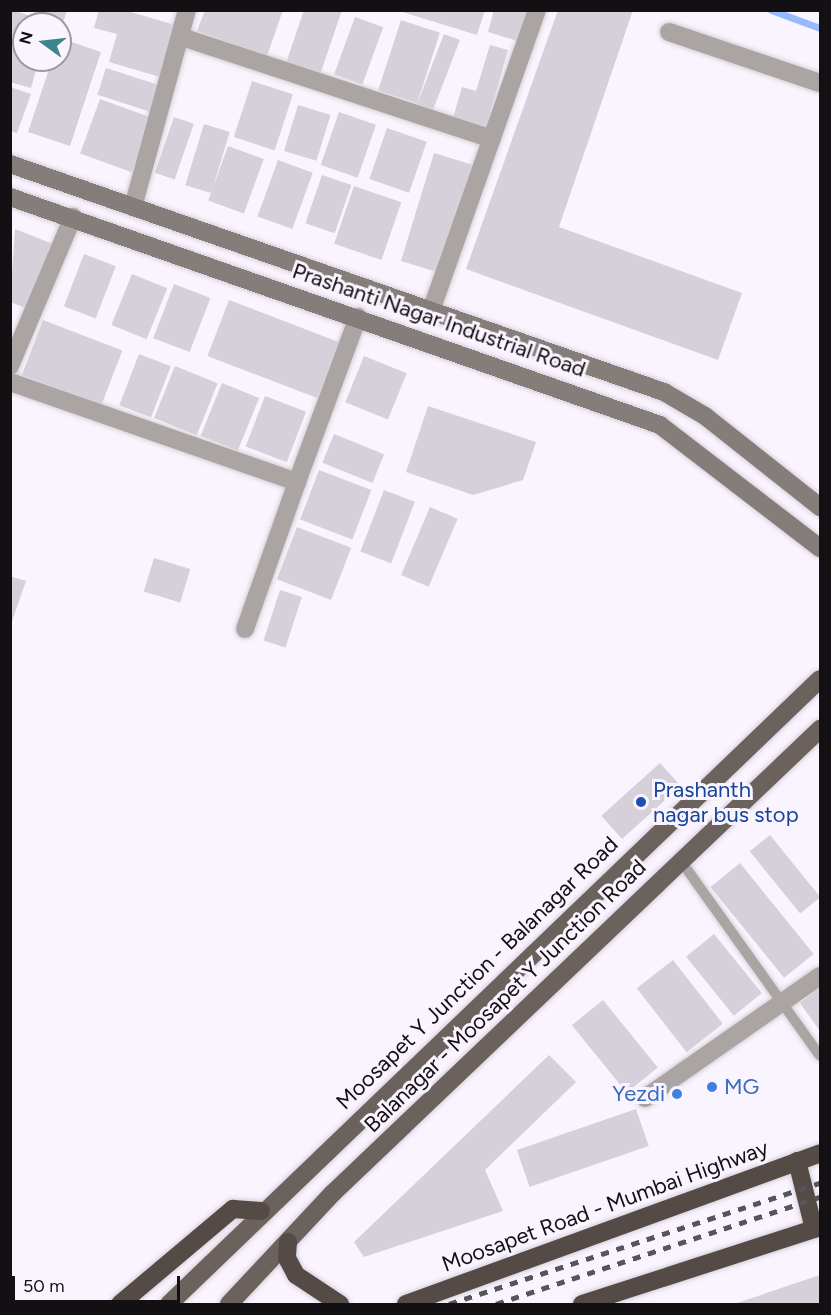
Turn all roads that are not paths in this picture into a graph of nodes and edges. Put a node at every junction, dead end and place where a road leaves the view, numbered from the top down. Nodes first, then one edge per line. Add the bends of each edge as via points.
1 (187, 10) edge
2 (537, 10) edge
3 (669, 32) dead end
4 (182, 37) junction
5 (820, 83) edge
6 (492, 139) junction
7 (10, 164) edge
8 (10, 197) edge
9 (133, 207) junction
10 (73, 217) junction
11 (432, 308) junction
12 (358, 317) junction
13 (10, 366) edge
14 (10, 382) edge
15 (297, 482) junction
16 (820, 507) edge
17 (820, 548) edge
18 (245, 629) dead end
19 (820, 679) edge
20 (820, 729) edge
21 (681, 861) junction
22 (820, 976) edge
23 (781, 1004) junction
24 (820, 1056) edge
25 (645, 1098) dead end
26 (820, 1153) edge
27 (797, 1161) junction
28 (261, 1210) junction
29 (817, 1228) edge
30 (288, 1242) junction
31 (120, 1305) edge
32 (169, 1305) edge
33 (229, 1305) edge
34 (340, 1305) edge
35 (406, 1305) edge
36 (582, 1305) edge

1 - 4 street
2 - 6 street
3 - 5 street
4 - 6 street
4 - 9 street
6 - 11 street
7 - 9 street, Prashanti Nagar Industrial Road
8 - 10 street, Prashanti Nagar Industrial Road
9 - 11 street, Prashanti Nagar Industrial Road
10 - 12 street, Prashanti Nagar Industrial Road
10 - 13 street
11 - 16 street, Prashanti Nagar Industrial Road via 664,392 705,416
12 - 15 street
12 - 17 street, Prashanti Nagar Industrial Road via 660,425
14 - 15 street
15 - 18 street
19 - 28 main road, Moosapet Y Junction - Balanagar Road
20 - 21 main road, Balanagar - Moosapet Y Junction Road
21 - 23 lane
21 - 30 main road, Balanagar - Moosapet Y Junction Road
22 - 23 street
23 - 24 lane
23 - 25 street
26 - 27 highway, Moosapet Road - Mumbai Highway
27 - 29 highway
27 - 35 highway, Moosapet Road - Mumbai Highway
28 - 31 highway via 233,1209
28 - 32 main road, Moosapet Y Junction - Balanagar Road
29 - 36 highway
30 - 33 main road, Balanagar - Moosapet Y Junction Road
30 - 34 highway via 287,1258 296,1275

